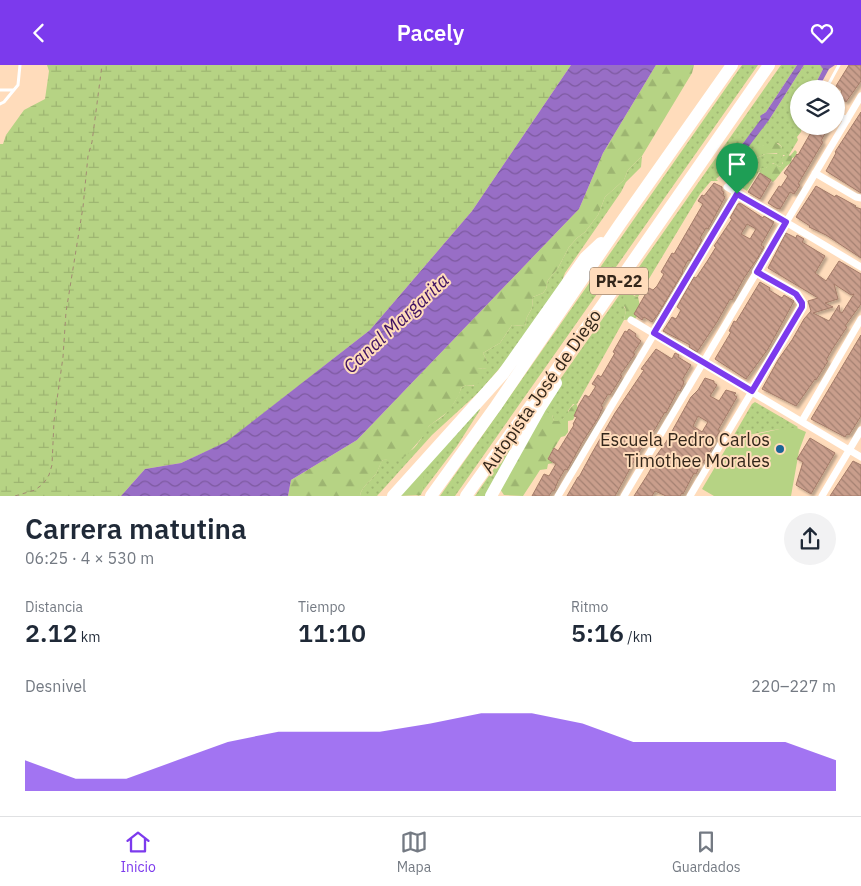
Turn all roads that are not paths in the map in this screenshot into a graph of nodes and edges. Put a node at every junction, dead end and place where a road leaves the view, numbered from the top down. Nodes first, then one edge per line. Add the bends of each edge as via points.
1 (20, 65) edge
2 (732, 65) edge
3 (769, 65) edge
4 (839, 65) edge
5 (831, 80) edge
6 (13, 90) junction
7 (0, 91) edge
8 (861, 96) edge
9 (0, 104) edge
10 (847, 120) joint
11 (815, 173) junction
12 (727, 187) dead end
13 (737, 194) junction
14 (858, 197) edge
15 (786, 222) junction
16 (620, 224) junction
17 (861, 267) edge
18 (757, 272) junction
19 (600, 307) junction
20 (631, 319) dead end
21 (861, 319) edge
22 (654, 333) junction
23 (515, 357) junction
24 (703, 363) junction
25 (752, 391) junction
26 (802, 421) junction
27 (861, 430) edge
28 (849, 450) junction
29 (861, 457) edge
30 (384, 496) edge
31 (393, 496) edge
32 (431, 496) edge
33 (466, 496) edge
34 (491, 496) edge
35 (558, 496) edge
36 (624, 496) edge
37 (690, 496) edge
38 (822, 496) edge

1 - 6 lane via 18,85
2 - 16 highway, Autopista José de Diego / PR-22
3 - 19 highway, Autopista José de Diego / PR-22
4 - 5 lane
6 - 7 lane
6 - 9 lane
8 - 10 street
10 - 11 street
11 - 14 street
11 - 15 street
12 - 13 street
13 - 15 street
13 - 22 street
15 - 17 street
15 - 18 street
16 - 23 highway via 585,259
16 - 32 highway, Autopista José de Diego / PR-22
18 - 24 street
18 - 25 street via 796,294 802,307
19 - 33 highway, Autopista José de Diego / PR-22
19 - 34 highway via 591,333 540,407
20 - 22 street
21 - 26 street
22 - 24 street
22 - 35 street
23 - 30 highway
23 - 31 highway via 478,404
24 - 25 street
24 - 36 street
25 - 26 street
25 - 37 street
26 - 28 street
27 - 28 street
28 - 29 street
28 - 38 street

